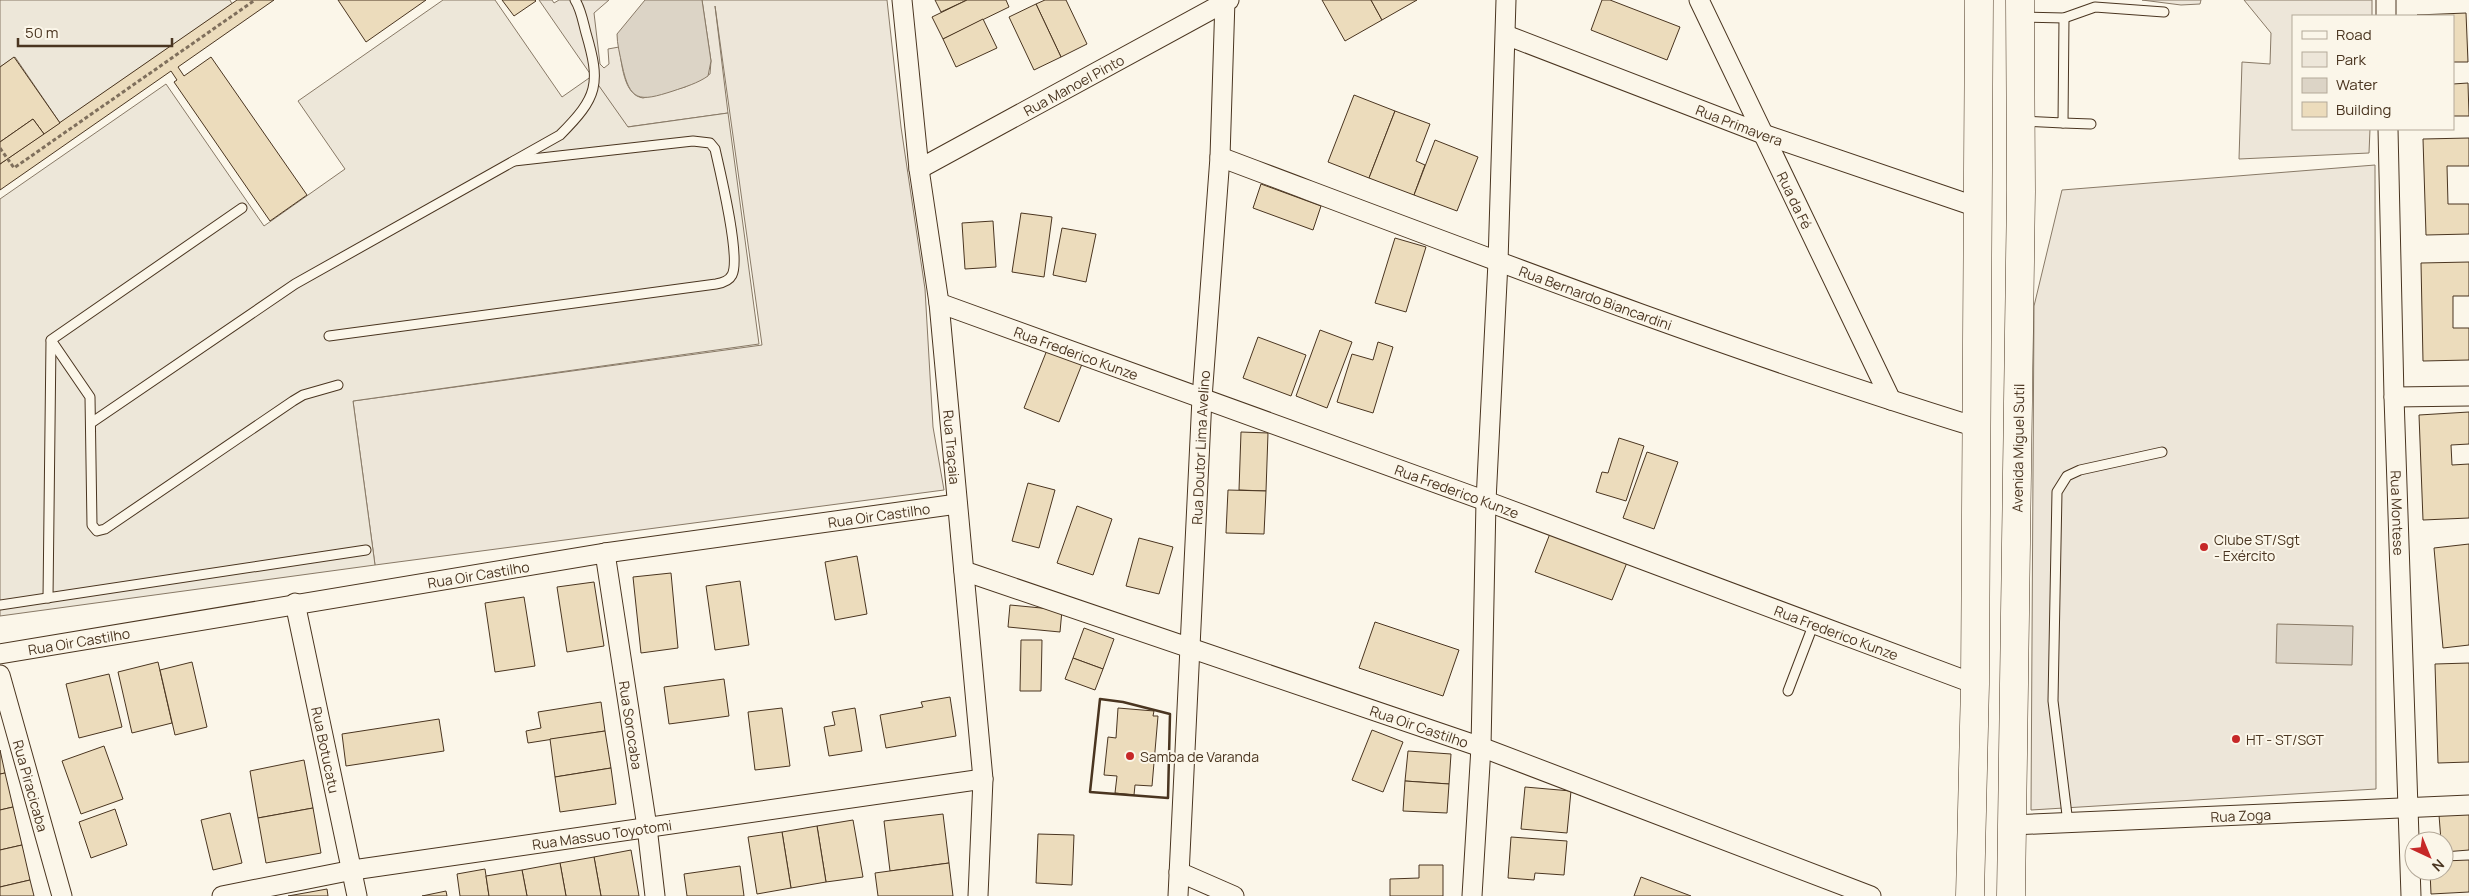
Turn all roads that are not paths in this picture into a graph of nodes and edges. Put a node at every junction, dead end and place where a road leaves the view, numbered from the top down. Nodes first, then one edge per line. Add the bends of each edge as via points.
1 (575, 0) edge
2 (902, 0) edge
3 (1506, 0) edge
4 (1699, 0) edge
5 (1979, 0) edge
6 (2386, 0) edge
7 (1226, 1) edge
8 (2020, 8) edge
9 (2164, 12) dead end
10 (2386, 15) edge
11 (2064, 18) junction
12 (1506, 35) junction
13 (2021, 121) junction
14 (2062, 123) junction
15 (2091, 124) dead end
16 (2388, 130) edge
17 (1763, 134) junction
18 (1220, 157) junction
19 (514, 161) junction
20 (919, 169) junction
21 (1977, 207) junction
22 (242, 208) dead end
23 (1498, 262) junction
24 (939, 303) junction
25 (329, 336) dead end
26 (51, 340) junction
27 (338, 385) dead end
28 (2469, 396) edge
29 (2394, 397) junction
30 (1202, 398) junction
31 (1891, 400) junction
32 (91, 423) junction
33 (1976, 427) junction
34 (2162, 452) dead end
35 (1486, 501) junction
36 (957, 504) junction
37 (366, 550) dead end
38 (605, 553) junction
39 (964, 571) junction
40 (48, 598) junction
41 (295, 603) junction
42 (0, 605) edge
43 (1814, 623) junction
44 (1189, 646) junction
45 (0, 654) edge
46 (0, 675) edge
47 (1975, 684) junction
48 (1788, 691) dead end
49 (1481, 747) junction
50 (983, 779) junction
51 (2469, 805) edge
52 (2409, 809) junction
53 (2068, 823) junction
54 (2012, 825) junction
55 (647, 828) junction
56 (352, 870) junction
57 (1179, 872) junction
58 (62, 896) edge
59 (222, 896) edge
60 (357, 896) edge
61 (655, 896) edge
62 (978, 896) edge
63 (1178, 896) edge
64 (1234, 896) edge
65 (1472, 896) edge
66 (1871, 896) edge
67 (1970, 896) edge
68 (2011, 896) edge
69 (2411, 896) edge

1 - 19 lane via 594,60 594,89 583,112 560,136
2 - 20 street, Rua Traçaia
3 - 12 street
4 - 17 street, Rua da Fé
5 - 21 highway
6 - 10 street
7 - 18 street, Rua Doutor Lima Avelino
7 - 20 street, Rua Manoel Pinto
8 - 11 lane
8 - 13 highway, Avenida Miguel Sutil
9 - 11 lane via 2095,7
11 - 14 lane
12 - 17 street, Rua Primavera
12 - 23 street
13 - 14 lane
13 - 54 highway, Avenida Miguel Sutil
14 - 15 lane
16 - 29 street, Rua Montese
17 - 21 street, Rua Primavera
17 - 31 street, Rua da Fé
18 - 23 street, Rua Bernardo Biancardini
18 - 30 street, Rua Doutor Lima Avelino
19 - 25 lane via 693,140 710,143 715,149 729,219 735,268 731,277 716,284
19 - 32 lane via 295,284
20 - 24 street, Rua Traçaia
21 - 33 highway
22 - 26 lane
23 - 31 street, Rua Bernardo Biancardini
23 - 35 street
24 - 30 street, Rua Frederico Kunze
24 - 36 street, Rua Traçaia
26 - 32 lane via 90,397
26 - 40 lane
27 - 32 lane via 293,401 106,529 97,531 92,525
28 - 29 street
29 - 52 street, Rua Montese
30 - 35 street, Rua Frederico Kunze
30 - 44 street, Rua Doutor Lima Avelino
31 - 33 street, Rua Bernardo Biancardini
33 - 47 highway
34 - 53 lane via 2080,470 2067,476 2057,492 2053,701
35 - 43 street, Rua Frederico Kunze
35 - 49 street
36 - 38 street, Rua Oir Castilho
36 - 39 street, Rua Traçaia
37 - 40 lane
38 - 41 street, Rua Oir Castilho
38 - 55 street, Rua Sorocaba
39 - 44 street, Rua Oir Castilho
39 - 50 street, Rua Traçaia
40 - 42 lane
41 - 45 street, Rua Oir Castilho
41 - 56 street, Rua Botucatu
43 - 47 street, Rua Frederico Kunze
43 - 48 lane
44 - 49 street, Rua Oir Castilho
44 - 57 street, Rua Doutor Lima Avelino
46 - 58 street, Rua Piracicaba
47 - 67 highway
49 - 65 street
49 - 66 street, Rua Oir Castilho
50 - 55 street, Rua Massuo Toyotomi
50 - 62 street, Rua Traçaia
51 - 52 street, Rua Zoga
52 - 53 street, Rua Zoga
52 - 69 street, Rua Montese
53 - 54 street, Rua Zoga
54 - 68 highway, Avenida Miguel Sutil
55 - 56 street, Rua Massuo Toyotomi
55 - 61 street, Rua Sorocaba
56 - 59 street, Rua Massuo Toyotomi
56 - 60 street, Rua Botucatu
57 - 63 street, Rua Doutor Lima Avelino
57 - 64 street

